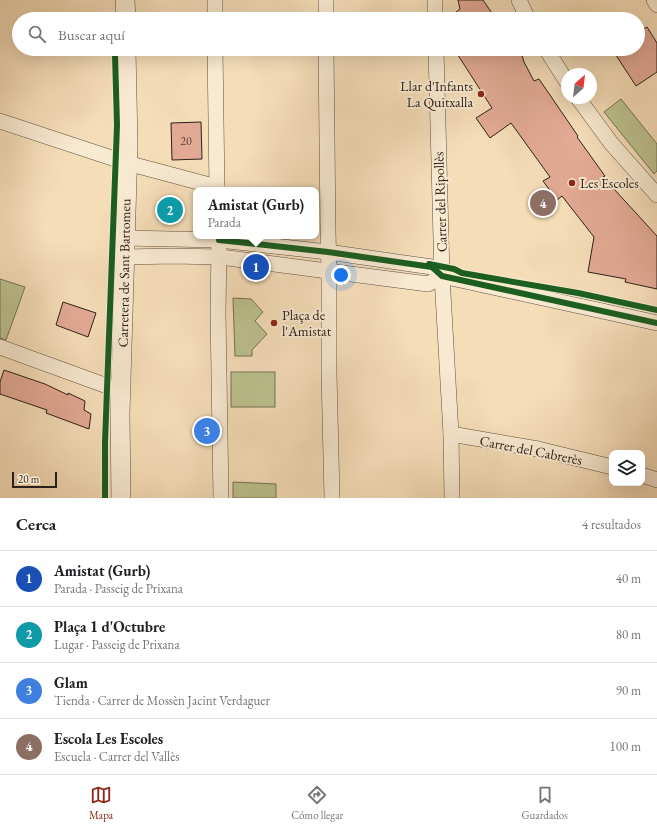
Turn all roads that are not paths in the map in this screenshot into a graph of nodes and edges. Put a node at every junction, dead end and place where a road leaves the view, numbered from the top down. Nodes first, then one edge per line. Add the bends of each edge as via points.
1 (125, 0) edge
2 (215, 0) edge
3 (326, 0) edge
4 (435, 0) edge
5 (519, 0) edge
6 (654, 0) edge
7 (657, 5) edge
8 (126, 12) edge
9 (215, 12) edge
10 (326, 12) edge
11 (435, 12) edge
12 (525, 12) edge
13 (126, 56) edge
14 (215, 56) edge
15 (326, 56) edge
16 (436, 56) edge
17 (550, 56) edge
18 (561, 73) edge
19 (582, 104) edge
20 (0, 121) edge
21 (126, 162) junction
22 (214, 187) edge
23 (217, 187) edge
24 (657, 195) edge
25 (125, 238) junction
26 (193, 238) edge
27 (219, 239) edge
28 (227, 239) edge
29 (328, 252) junction
30 (124, 257) junction
31 (220, 257) junction
32 (329, 271) junction
33 (442, 276) junction
34 (657, 323) edge
35 (0, 347) edge
36 (121, 388) junction
37 (451, 434) junction
38 (609, 466) edge
39 (645, 476) edge
40 (657, 480) edge
41 (121, 498) edge
42 (221, 498) edge
43 (332, 498) edge
44 (452, 498) edge

1 - 8 street
2 - 9 street
3 - 10 street
4 - 11 street
5 - 12 street
6 - 7 street
13 - 21 street, Carretera de Sant Bartomeu
14 - 23 street
15 - 29 street
16 - 33 street, Carrer del Ripollès
17 - 18 street
19 - 24 street via 610,143
20 - 21 street
21 - 22 street
21 - 25 street, Carretera de Sant Bartomeu
25 - 26 street
25 - 30 street, Carretera de Sant Bartomeu
27 - 31 street
28 - 29 street
29 - 32 street
29 - 33 street via 432,267
30 - 31 street
30 - 36 street, Carretera de Sant Bartomeu
31 - 32 street
31 - 42 street via 218,313
32 - 33 street via 428,284
32 - 43 street
33 - 34 street
33 - 37 street, Carrer del Ripollès
35 - 36 street via 107,386
36 - 41 street, Carretera de Sant Bartomeu
37 - 38 street, Carrer del Cabrerès via 538,449
37 - 44 street, Carrer del Ripollès
39 - 40 street

